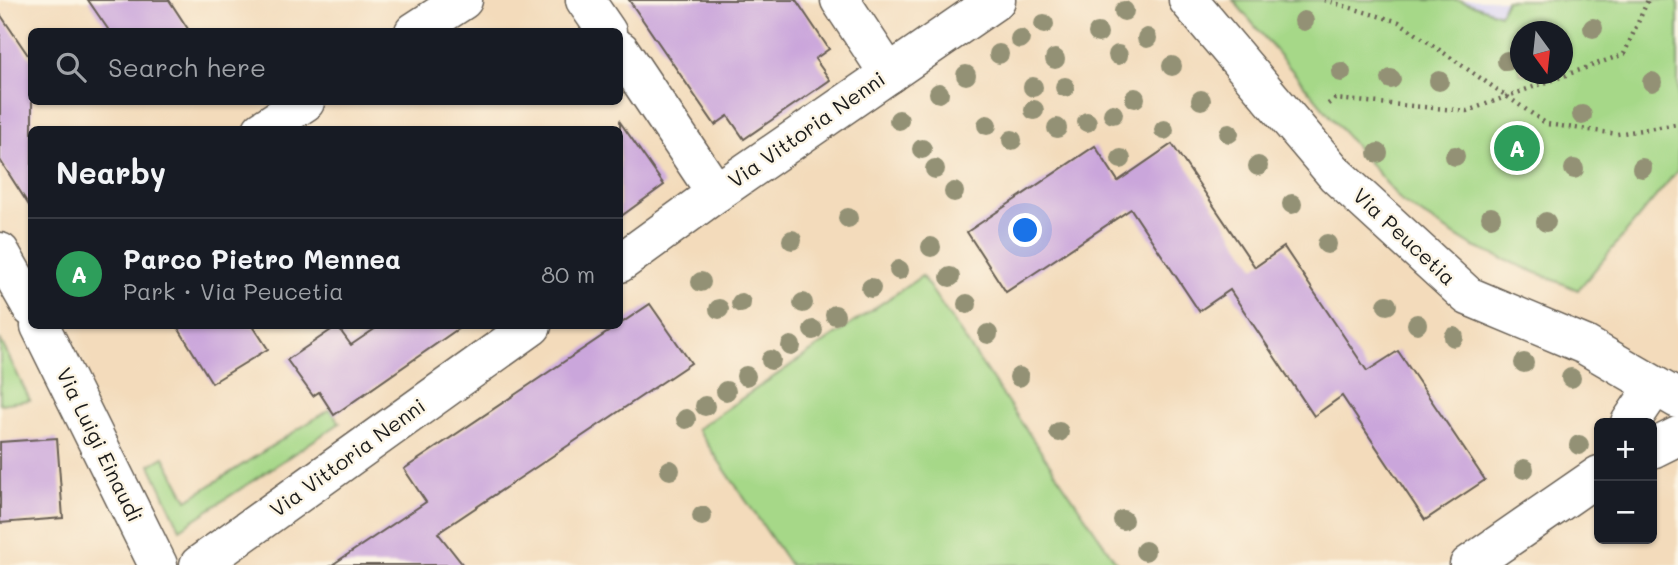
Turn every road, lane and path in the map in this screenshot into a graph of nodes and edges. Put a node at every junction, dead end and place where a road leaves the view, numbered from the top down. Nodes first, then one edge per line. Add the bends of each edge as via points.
1 (463, 0) edge
2 (585, 0) edge
3 (840, 0) edge
4 (996, 0) edge
5 (1188, 0) edge
6 (1324, 0) edge
7 (1648, 0) edge
8 (420, 28) edge
9 (604, 28) edge
10 (623, 54) edge
11 (889, 74) junction
12 (1509, 97) junction
13 (300, 105) edge
14 (1678, 124) edge
15 (268, 126) edge
16 (1295, 126) junction
17 (716, 193) junction
18 (0, 252) edge
19 (623, 261) edge
20 (21, 290) edge
21 (41, 329) edge
22 (528, 329) edge
23 (1667, 392) edge
24 (1636, 418) edge
25 (1678, 436) edge
26 (1657, 446) edge
27 (1594, 476) edge
28 (1481, 561) edge
29 (158, 565) edge
30 (199, 565) edge

1 - 8 street
2 - 9 street
3 - 11 street
4 - 11 street, Via Vittoria Nenni
5 - 16 street, Via Peucetia
6 - 12 path via 1399,22
7 - 12 path via 1624,54
10 - 17 street
11 - 17 street, Via Vittoria Nenni
12 - 14 path via 1547,124 1617,134
12 - 16 path via 1467,111 1335,99
13 - 15 street
16 - 23 street, Via Peucetia via 1336,175 1468,296 1585,345
17 - 19 street, Via Vittoria Nenni
18 - 20 street
21 - 29 street, Via Luigi Einaudi
22 - 30 street, Via Vittoria Nenni
23 - 24 street
25 - 26 street
27 - 28 street

